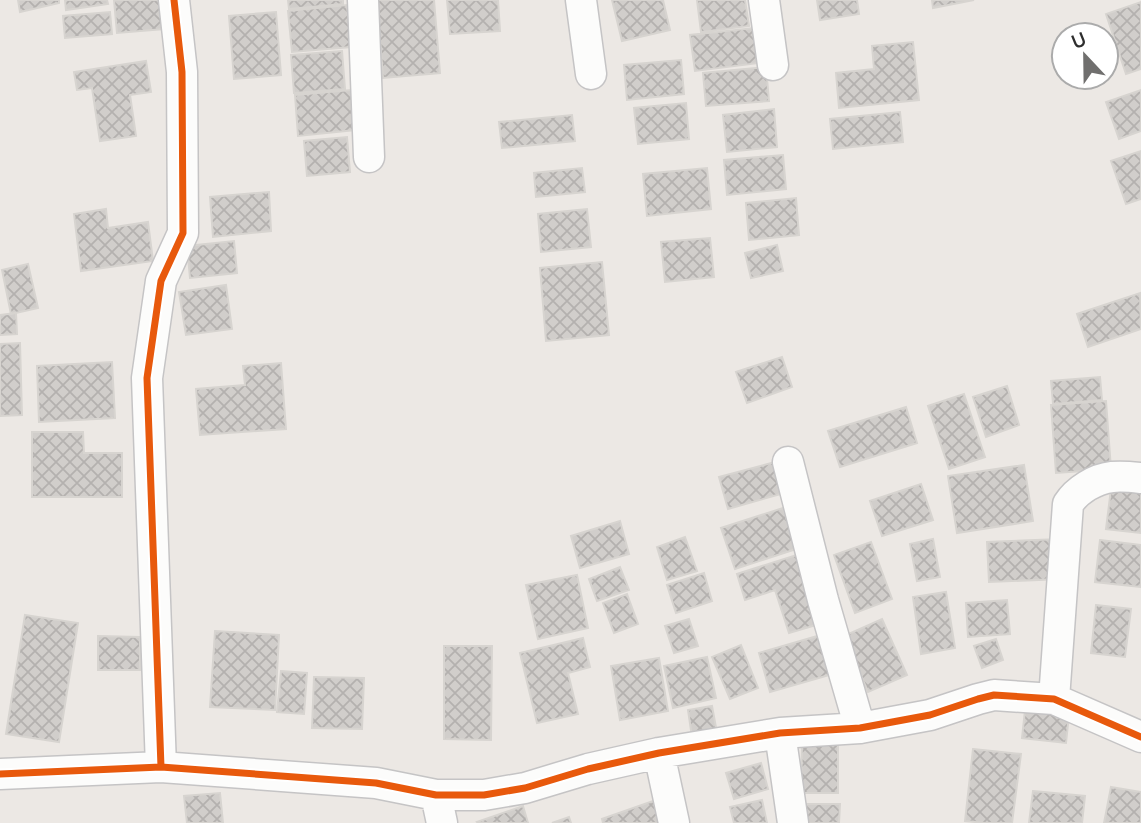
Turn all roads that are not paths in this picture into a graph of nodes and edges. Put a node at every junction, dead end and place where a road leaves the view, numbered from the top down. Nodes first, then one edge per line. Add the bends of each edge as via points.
1 (174, 0) edge
2 (363, 0) edge
3 (581, 0) edge
4 (764, 0) edge
5 (773, 65) dead end
6 (591, 74) dead end
7 (369, 157) dead end
8 (788, 462) dead end
9 (1141, 478) edge
10 (1054, 699) junction
11 (860, 728) junction
12 (780, 733) junction
13 (1141, 737) edge
14 (659, 753) junction
15 (161, 767) junction
16 (0, 774) edge
17 (439, 809) edge
18 (674, 823) edge
19 (793, 823) edge

1 - 15 street via 182,72 183,233 161,281 147,378
2 - 7 street
3 - 6 street
4 - 5 street
8 - 11 street
9 - 10 street via 1099,481 1074,495 1068,504
10 - 11 street via 994,695 930,715
10 - 13 street
11 - 12 street
12 - 14 street
12 - 19 street
14 - 17 street
14 - 18 street
15 - 16 street
15 - 17 street via 376,783

